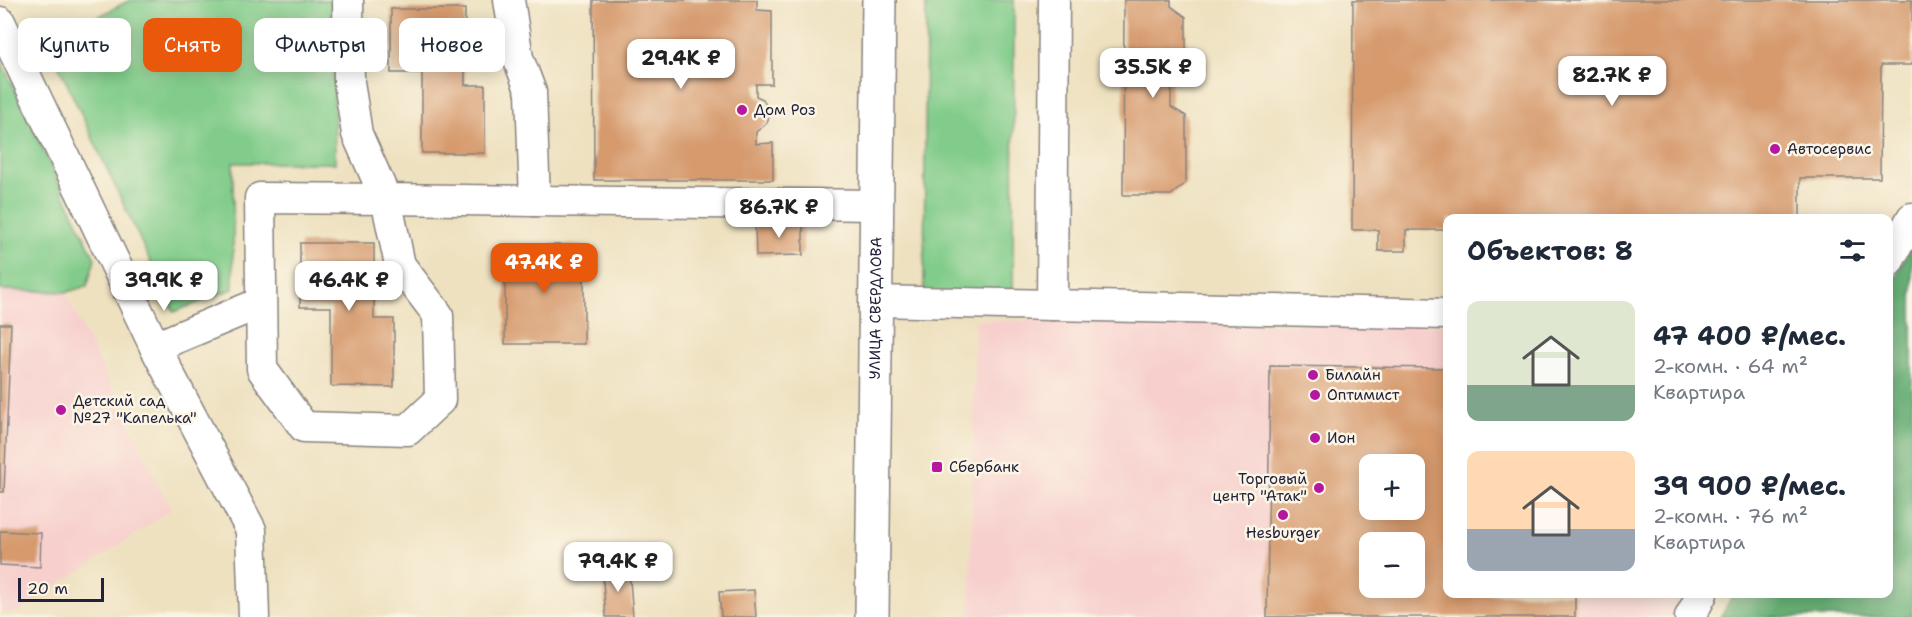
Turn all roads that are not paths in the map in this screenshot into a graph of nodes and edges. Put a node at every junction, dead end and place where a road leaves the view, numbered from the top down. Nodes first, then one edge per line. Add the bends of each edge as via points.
1 (348, 0) edge
2 (510, 0) edge
3 (879, 0) edge
4 (1054, 0) edge
5 (0, 22) edge
6 (386, 199) junction
7 (535, 201) junction
8 (877, 205) junction
9 (1912, 218) edge
10 (1893, 253) edge
11 (876, 302) junction
12 (260, 303) junction
13 (1052, 305) junction
14 (1443, 314) edge
15 (155, 347) junction
16 (1700, 598) edge
17 (254, 617) edge
18 (872, 617) edge
19 (1690, 617) edge

1 - 6 street via 350,82 357,134
2 - 7 street via 518,58 531,92
3 - 8 main road, УЛИЦА СВЕРДЛОВА
4 - 13 street
5 - 15 street
6 - 7 street
6 - 12 street via 260,198
6 - 12 street via 400,265 438,315 440,400 408,430 304,427 262,369
7 - 8 street
8 - 11 main road, УЛИЦА СВЕРДЛОВА
9 - 10 street
11 - 13 street
11 - 18 main road, УЛИЦА СВЕРДЛОВА
12 - 15 street
13 - 14 street
15 - 17 street via 251,530
16 - 19 street

